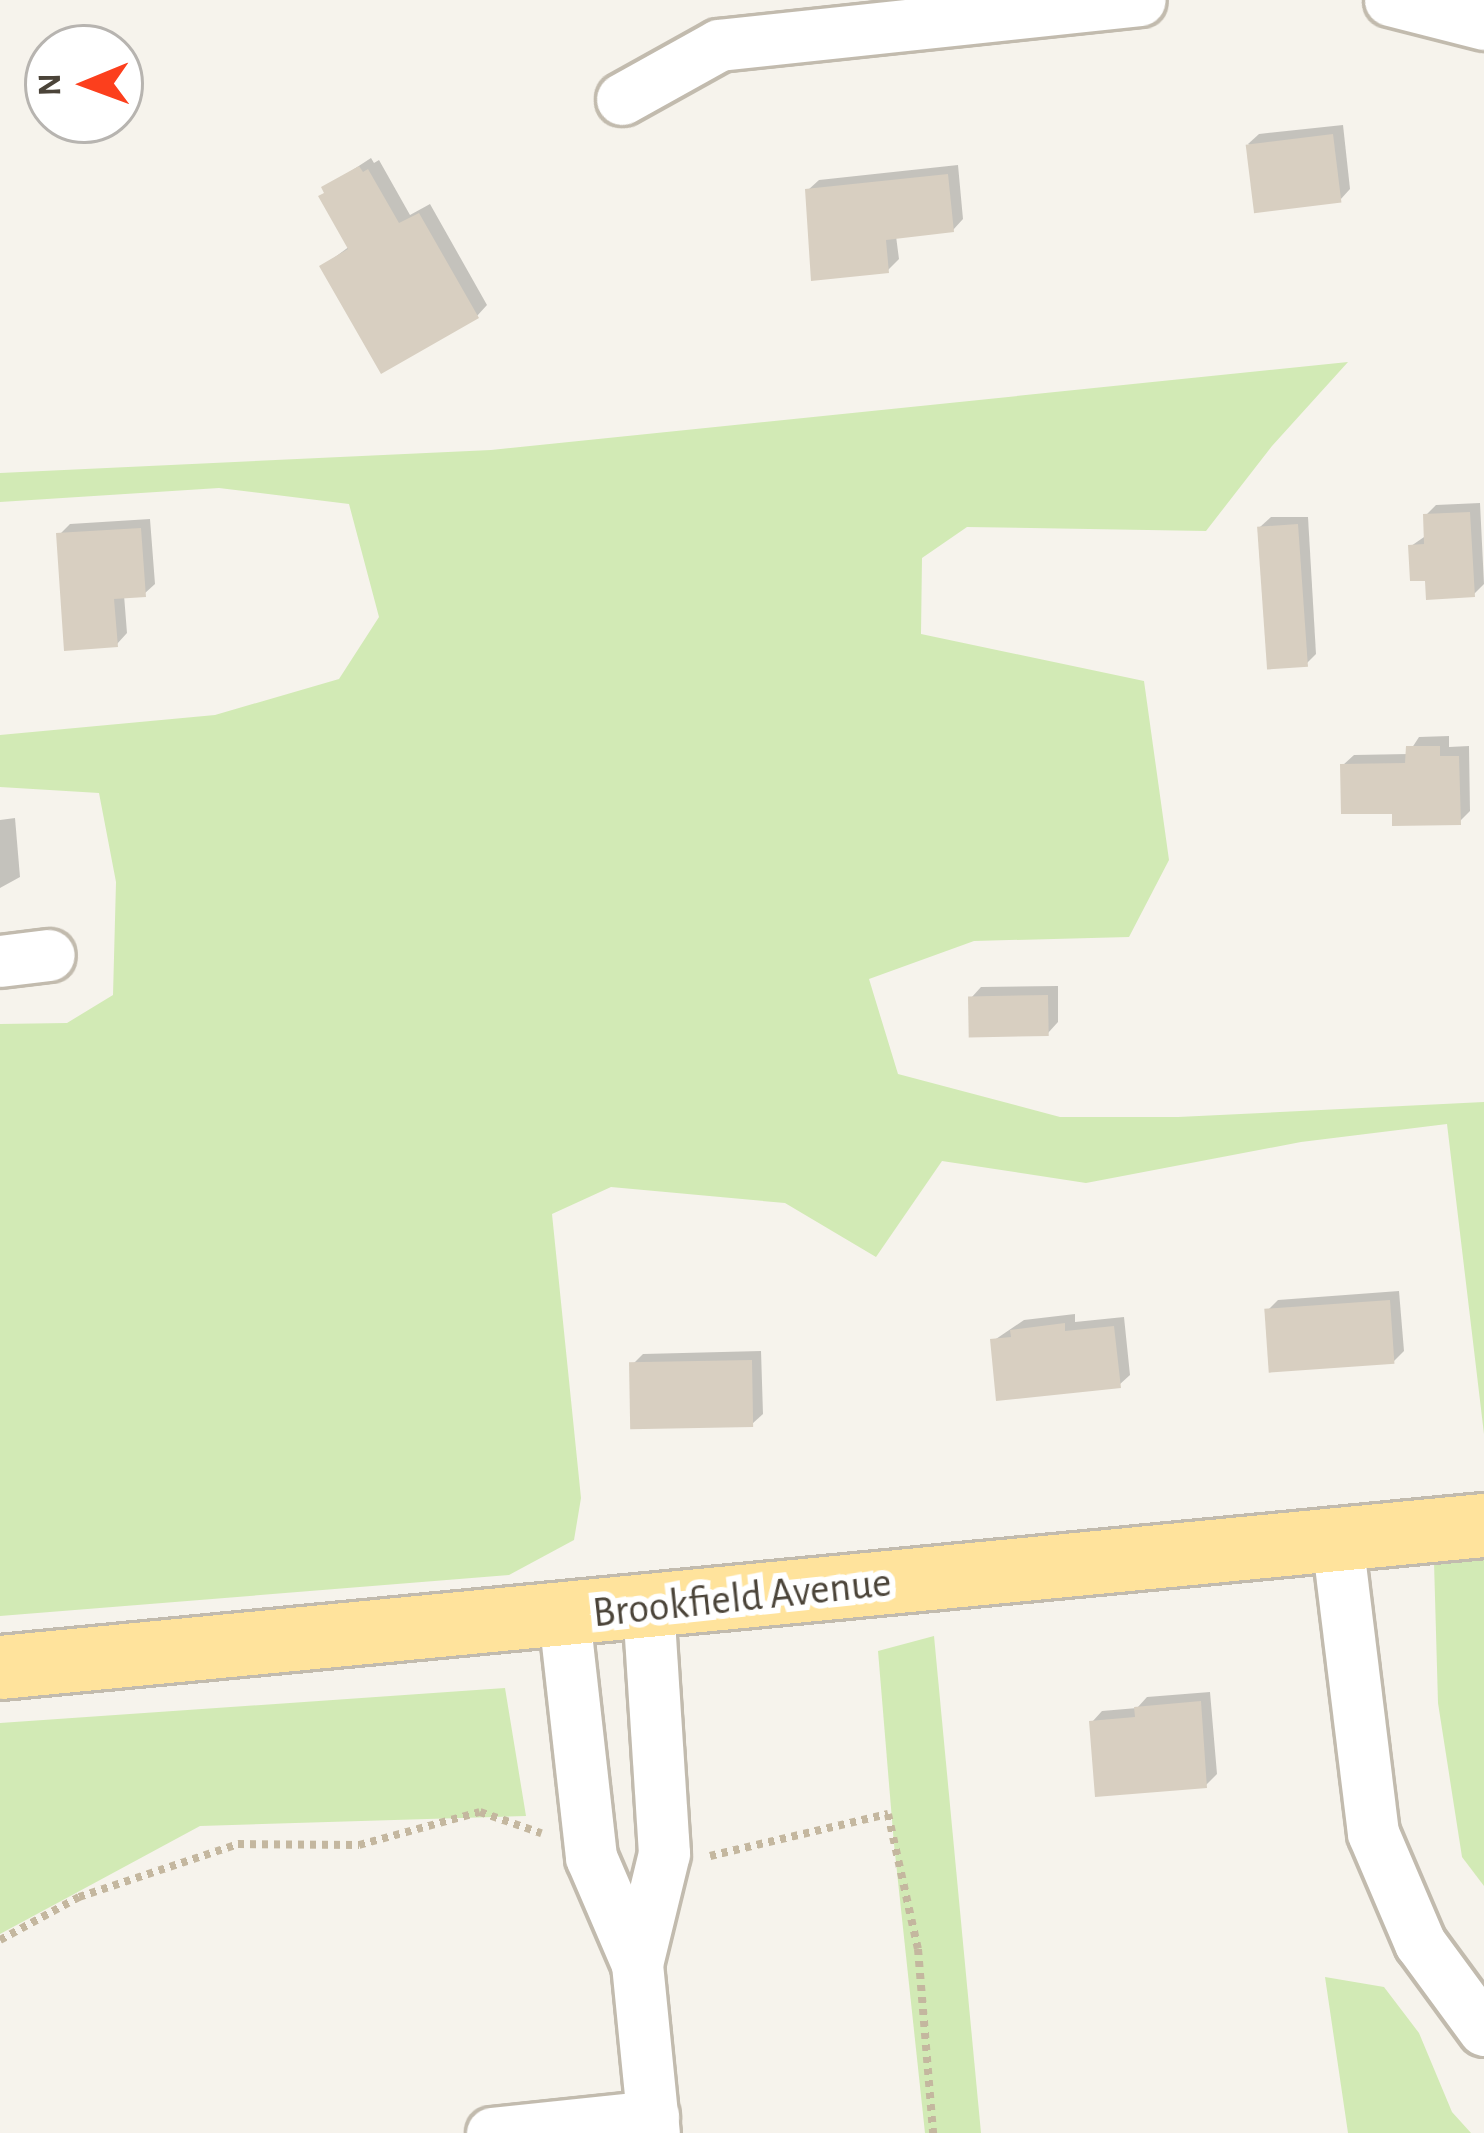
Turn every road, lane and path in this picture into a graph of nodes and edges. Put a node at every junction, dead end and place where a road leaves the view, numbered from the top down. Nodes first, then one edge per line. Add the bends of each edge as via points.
1 (1140, 0) edge
2 (1390, 0) edge
3 (1484, 25) edge
4 (622, 99) dead end
5 (1484, 1525) edge
6 (1336, 1540) junction
7 (648, 1608) junction
8 (564, 1616) junction
9 (0, 1667) edge
10 (662, 1819) junction
11 (569, 1831) junction
12 (698, 1859) dead end
13 (0, 1940) edge
14 (637, 1964) junction
15 (1484, 2030) edge
16 (654, 2125) edge
17 (492, 2133) edge
18 (933, 2133) edge

1 - 4 street via 719,45
2 - 3 street
5 - 6 main road, Brookfield Avenue
6 - 7 main road, Brookfield Avenue
6 - 15 street via 1372,1833 1420,1943
7 - 8 main road, Brookfield Avenue
7 - 10 street
8 - 9 main road, Brookfield Avenue
8 - 11 street
10 - 11 street
10 - 14 street via 664,1852
11 - 13 path via 480,1812 359,1845 238,1844 80,1897
11 - 14 street via 591,1857
12 - 18 path via 888,1814 918,1949
14 - 16 street
16 - 17 street

